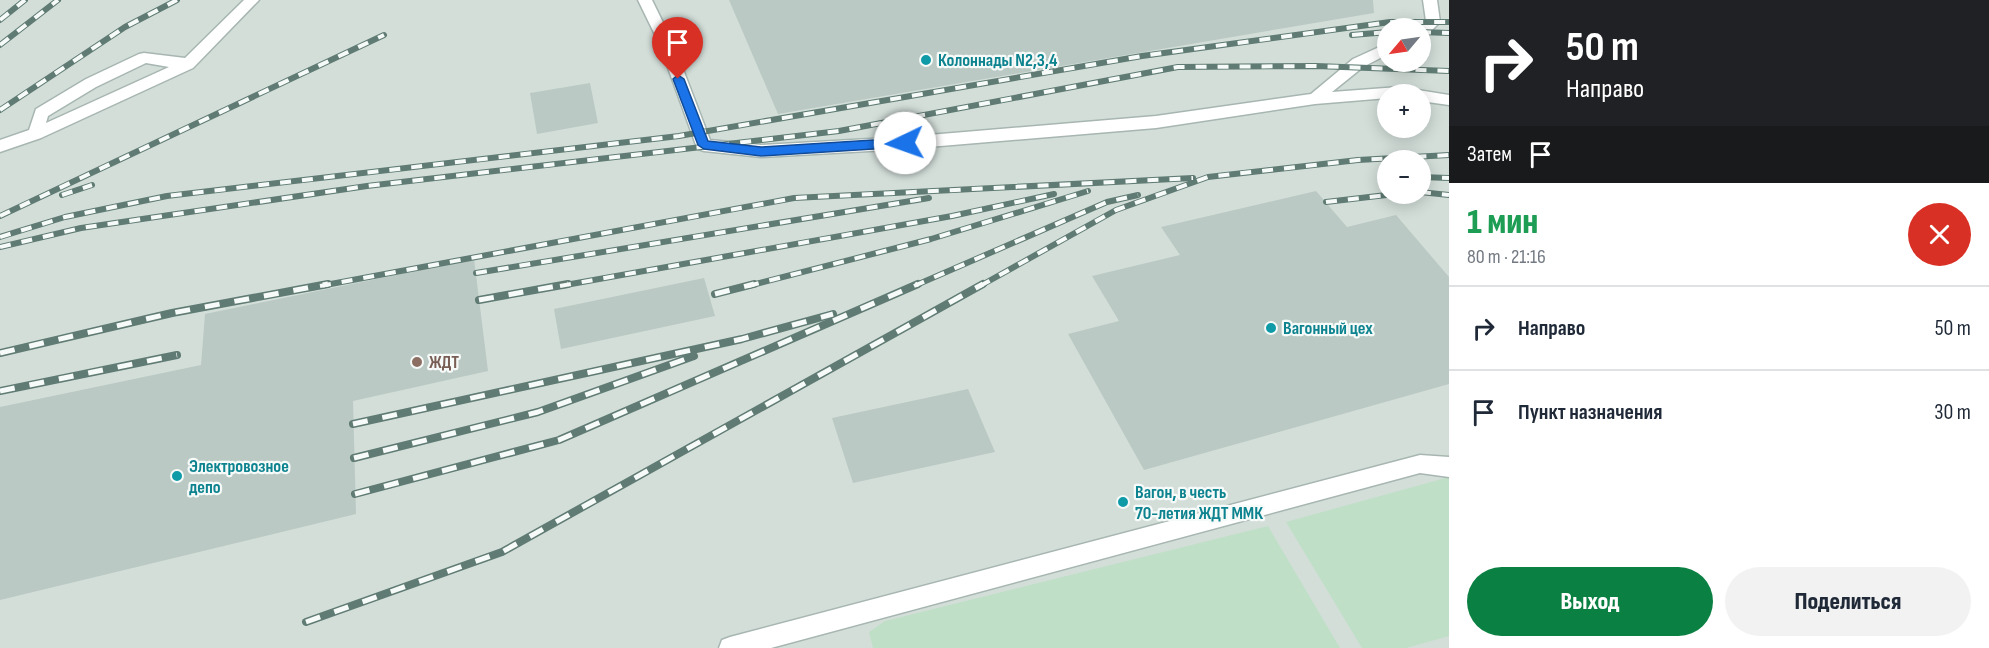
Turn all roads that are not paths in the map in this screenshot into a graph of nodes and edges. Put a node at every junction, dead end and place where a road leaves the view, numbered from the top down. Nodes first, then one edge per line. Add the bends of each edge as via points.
1 (252, 0) edge
2 (645, 0) edge
3 (1430, 0) edge
4 (1431, 24) edge
5 (1377, 52) edge
6 (188, 64) junction
7 (1377, 94) edge
8 (1431, 98) edge
9 (1315, 99) junction
10 (1449, 100) edge
11 (36, 134) junction
12 (0, 146) edge
13 (1449, 467) edge
14 (777, 642) edge
15 (730, 648) edge

1 - 6 lane
2 - 9 lane via 666,43 704,145 761,151 917,142 1156,122
3 - 4 lane
5 - 9 lane via 1345,70
6 - 11 lane
6 - 11 lane via 144,58 41,113
7 - 9 lane
8 - 10 lane
11 - 12 lane
13 - 14 lane via 1420,464
14 - 15 lane

